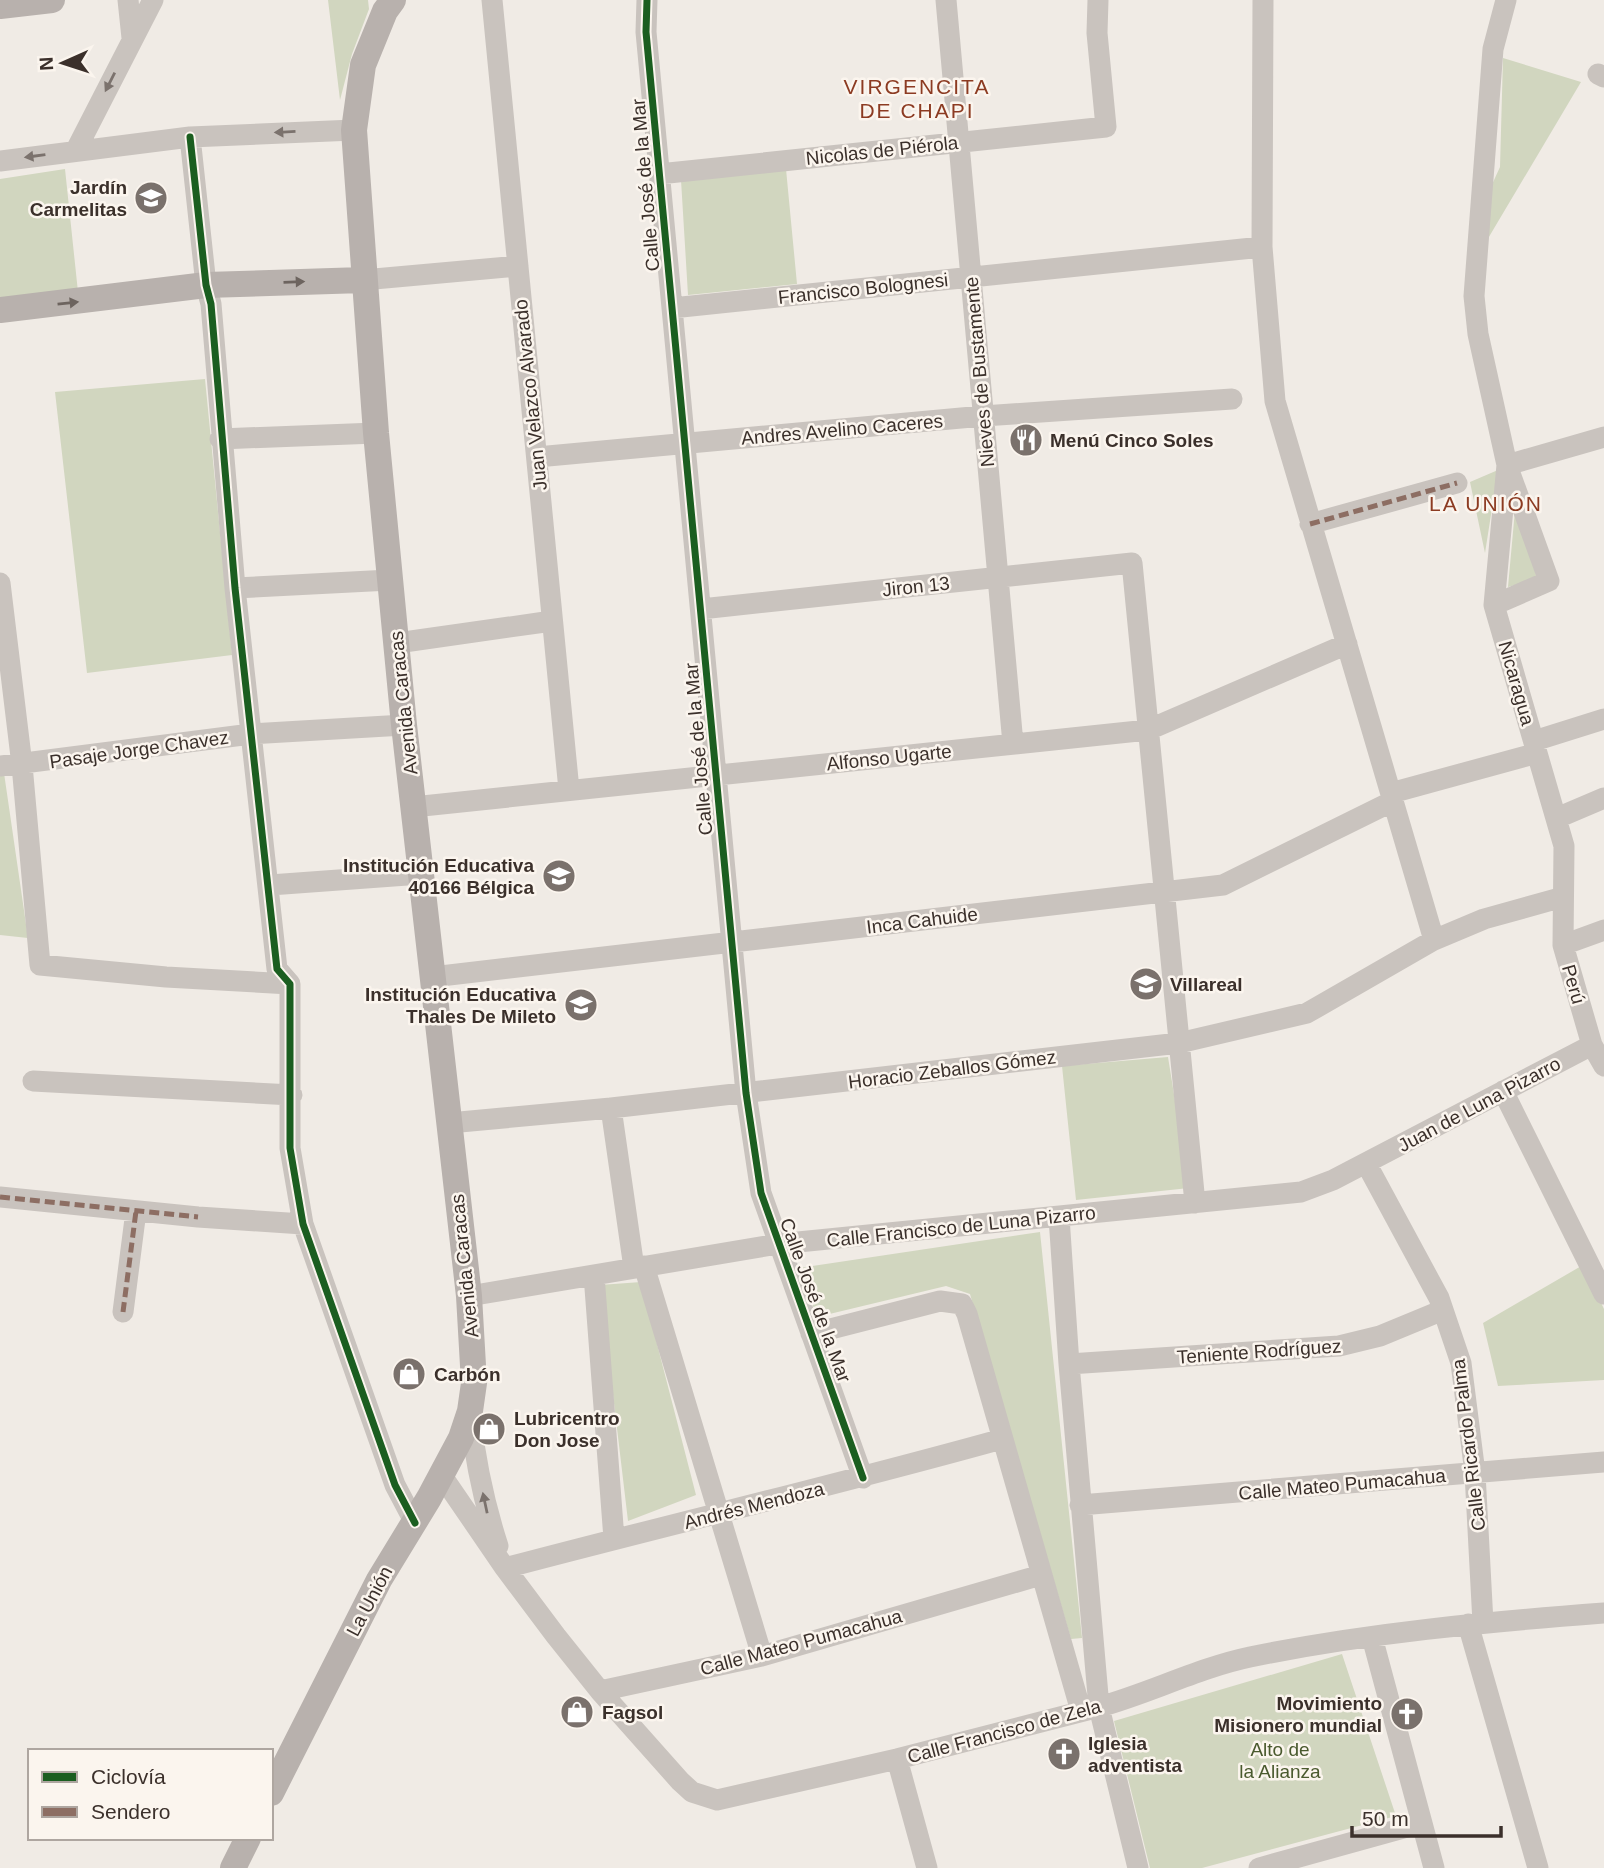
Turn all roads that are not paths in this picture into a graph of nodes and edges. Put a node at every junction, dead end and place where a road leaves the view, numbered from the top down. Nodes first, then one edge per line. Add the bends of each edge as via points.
1 (52, 0) edge
2 (128, 0) edge
3 (153, 0) edge
4 (393, 0) edge
5 (492, 0) edge
6 (647, 0) edge
7 (946, 0) edge
8 (1098, 0) edge
9 (1262, 0) edge
10 (1506, 0) edge
11 (0, 6) edge
12 (132, 38) junction
13 (354, 130) junction
14 (190, 137) junction
15 (958, 142) junction
16 (76, 150) junction
17 (0, 161) edge
18 (659, 174) junction
19 (1262, 247) junction
20 (518, 266) junction
21 (970, 277) junction
22 (363, 280) junction
23 (206, 285) junction
24 (672, 308) junction
25 (0, 310) edge
26 (1232, 399) dead end
27 (983, 416) junction
28 (376, 433) junction
29 (1604, 437) edge
30 (220, 439) junction
31 (685, 443) junction
32 (537, 457) junction
33 (1507, 465) junction
34 (1457, 483) dead end
35 (1310, 524) junction
36 (998, 578) junction
37 (390, 580) junction
38 (0, 583) edge
39 (235, 588) junction
40 (1494, 605) junction
41 (701, 609) junction
42 (552, 621) junction
43 (397, 643) junction
44 (1347, 644) junction
45 (1604, 719) edge
46 (404, 726) junction
47 (1148, 730) junction
48 (251, 734) junction
49 (1013, 744) junction
50 (1535, 747) junction
51 (22, 765) junction
52 (0, 766) edge
53 (717, 775) junction
54 (569, 790) junction
55 (1392, 797) junction
56 (1604, 798) edge
57 (413, 807) junction
58 (1557, 818) junction
59 (421, 874) junction
60 (270, 886) junction
61 (1164, 891) junction
62 (1563, 897) junction
63 (1604, 930) edge
64 (1434, 940) junction
65 (732, 942) junction
66 (1563, 944) junction
67 (432, 977) junction
68 (290, 984) junction
69 (1179, 1043) junction
70 (1591, 1045) junction
71 (1604, 1066) edge
72 (33, 1081) dead end
73 (1503, 1091) junction
74 (747, 1093) junction
75 (292, 1095) junction
76 (611, 1108) junction
77 (449, 1123) junction
78 (1366, 1163) junction
79 (0, 1197) edge
80 (1195, 1203) junction
81 (136, 1211) junction
82 (1059, 1217) junction
83 (303, 1224) junction
84 (778, 1244) junction
85 (639, 1267) junction
86 (594, 1275) junction
87 (1604, 1294) edge
88 (468, 1296) junction
89 (1443, 1310) junction
90 (123, 1311) dead end
91 (811, 1334) junction
92 (1069, 1364) junction
93 (470, 1411) junction
94 (1002, 1439) junction
95 (1604, 1462) edge
96 (1475, 1473) junction
97 (442, 1476) junction
98 (863, 1478) junction
99 (1080, 1505) junction
100 (719, 1514) junction
101 (415, 1523) junction
102 (614, 1539) junction
103 (505, 1568) junction
104 (1041, 1575) junction
105 (1604, 1613) edge
106 (1476, 1623) junction
107 (1372, 1637) junction
108 (762, 1656) junction
109 (600, 1692) junction
110 (1090, 1709) junction
111 (897, 1759) junction
112 (273, 1789) edge
113 (1422, 1823) junction
114 (247, 1840) edge
115 (233, 1868) edge
116 (927, 1868) edge
117 (1138, 1868) edge
118 (1259, 1868) edge
119 (1434, 1868) edge
120 (1538, 1868) edge

1 - 11 main road
2 - 12 street
3 - 12 street
4 - 13 main road, Avenida Caracas via 363,65
5 - 20 street, Juan Velazco Alvarado
6 - 18 street, Calle José de la Mar
7 - 15 street, Nieves de Bustamente
8 - 15 street, Nicolas de Piérola via 1106,127
9 - 19 street
10 - 33 street via 1493,49 1474,296
12 -> 16 street
13 -> 14 street
13 - 22 main road, Avenida Caracas
14 - 16 street
14 - 23 street
15 - 18 street, Nicolas de Piérola
15 - 21 street, Nieves de Bustamente
16 -> 17 street
18 - 24 street, Calle José de la Mar
19 - 21 street, Francisco Bolognesi
19 - 35 street via 1275,401
20 - 22 street
20 - 32 street, Juan Velazco Alvarado
21 - 24 street, Francisco Bolognesi
21 - 27 street, Nieves de Bustamente
23 -> 22 main road
22 - 28 main road, Avenida Caracas
25 -> 23 main road
23 - 30 street
24 - 31 street, Calle José de la Mar
26 - 27 street, Andres Avelino Caceres
27 - 31 street, Andres Avelino Caceres
27 - 36 street, Nieves de Bustamente
28 - 30 street
28 - 37 main road, Avenida Caracas
29 - 33 street
30 - 39 street
31 - 32 street, Andres Avelino Caceres
31 - 41 street, Calle José de la Mar
32 - 42 street, Juan Velazco Alvarado
33 - 40 street, Nicaragua
33 - 40 street via 1549,581
34 - 35 street
35 - 44 street
36 - 41 street, Jiron 13
36 - 47 street, Jiron 13 via 1132,563
36 - 49 street, Nieves de Bustamente
37 - 39 street
37 - 43 main road, Avenida Caracas
38 - 51 street
39 - 48 street
40 - 50 street, Nicaragua
41 - 53 street, Calle José de la Mar
42 - 43 street
42 - 54 street, Juan Velazco Alvarado
43 - 46 main road, Avenida Caracas
44 - 47 street, Alfonso Ugarte
44 - 55 street
45 - 50 street, Inca Cahuide
46 - 48 street, Pasaje Jorge Chavez
46 - 57 main road, Avenida Caracas
47 - 49 street, Alfonso Ugarte
47 - 61 street
48 - 51 street, Pasaje Jorge Chavez
48 - 60 street
49 - 53 street, Alfonso Ugarte
50 - 55 street, Inca Cahuide
50 - 58 street, Nicaragua
51 - 52 street, Pasaje Jorge Chavez
51 - 68 street via 40,965
53 - 54 street, Alfonso Ugarte
53 - 65 street, Calle José de la Mar
54 - 57 street, Alfonso Ugarte
55 - 61 street, Inca Cahuide via 1223,885
55 - 64 street
56 - 58 street
57 - 59 main road, Avenida Caracas
58 - 62 street, Nicaragua via 1564,846
59 - 60 street
59 - 67 main road, Avenida Caracas
60 - 68 street via 277,970
61 - 65 street, Inca Cahuide
61 - 69 street
62 - 64 street, Horacio Zeballos Gómez via 1483,919
62 - 66 street, Perú
63 - 66 street
64 - 69 street, Horacio Zeballos Gómez via 1307,1013
65 - 67 street, Inca Cahuide
65 - 74 street, Calle José de la Mar
66 - 70 street, Perú
67 - 77 main road, Avenida Caracas
68 - 75 street
69 - 74 street, Horacio Zeballos Gómez
69 - 80 street
70 - 71 street, Perú
70 - 73 street, Juan de Luna Pizarro
72 - 75 street
73 - 78 street, Juan de Luna Pizarro
73 - 87 street
74 - 76 street, Horacio Zeballos Gómez
74 - 84 street, Calle José de la Mar via 761,1193
75 - 83 street via 290,1147
76 - 77 street, Horacio Zeballos Gómez
76 - 85 street
77 - 88 main road, Avenida Caracas
78 - 80 street, Calle Francisco de Luna Pizarro via 1301,1192
78 - 89 street, Calle Ricardo Palma
79 - 81 street
80 - 82 street, Calle Francisco de Luna Pizarro
81 - 83 street
81 - 90 street
82 - 84 street, Calle Francisco de Luna Pizarro
82 - 92 street
83 - 101 street via 395,1485
84 - 85 street, Calle Francisco de Luna Pizarro
84 - 91 street, Calle José de la Mar
85 - 86 street, Calle Francisco de Luna Pizarro
85 - 100 street
86 - 88 street, Calle Francisco de Luna Pizarro
86 - 102 street
88 - 93 main road, Avenida Caracas via 474,1383
89 - 92 street, Teniente Rodríguez via 1380,1336 1339,1346
89 - 96 street, Calle Ricardo Palma via 1461,1363
91 - 94 street via 940,1301 962,1304
91 - 98 street, Calle José de la Mar
92 - 99 street
93 - 97 main road, La Unión
103 -> 93 street, Calle Francisco de Zela via 488,1514
94 - 98 street, Andrés Mendoza
94 - 104 street
95 - 96 street, Calle Mateo Pumacahua
96 - 99 street, Calle Mateo Pumacahua
96 - 106 street, Calle Ricardo Palma
97 - 101 main road, La Unión
97 - 103 street, Calle Francisco de Zela
98 - 100 street, Andrés Mendoza
99 - 110 street
100 - 102 street, Andrés Mendoza
100 - 108 street
101 - 112 main road, La Unión via 379,1580
102 - 103 street, Andrés Mendoza
103 - 109 street, Calle Francisco de Zela
104 - 108 street, Calle Mateo Pumacahua
104 - 110 street
105 - 106 street, Calle Francisco de Zela
106 - 107 street, Calle Francisco de Zela
106 - 120 street, Calle Ricardo Palma
107 - 110 street, Calle Francisco de Zela via 1249,1657
107 - 113 street
108 - 109 street, Calle Mateo Pumacahua
109 - 111 street, Calle Francisco de Zela via 680,1781 702,1797 735,1798
110 - 111 street, Calle Francisco de Zela
110 - 117 street
111 - 116 street
113 - 118 street
113 - 119 street
114 - 115 main road

